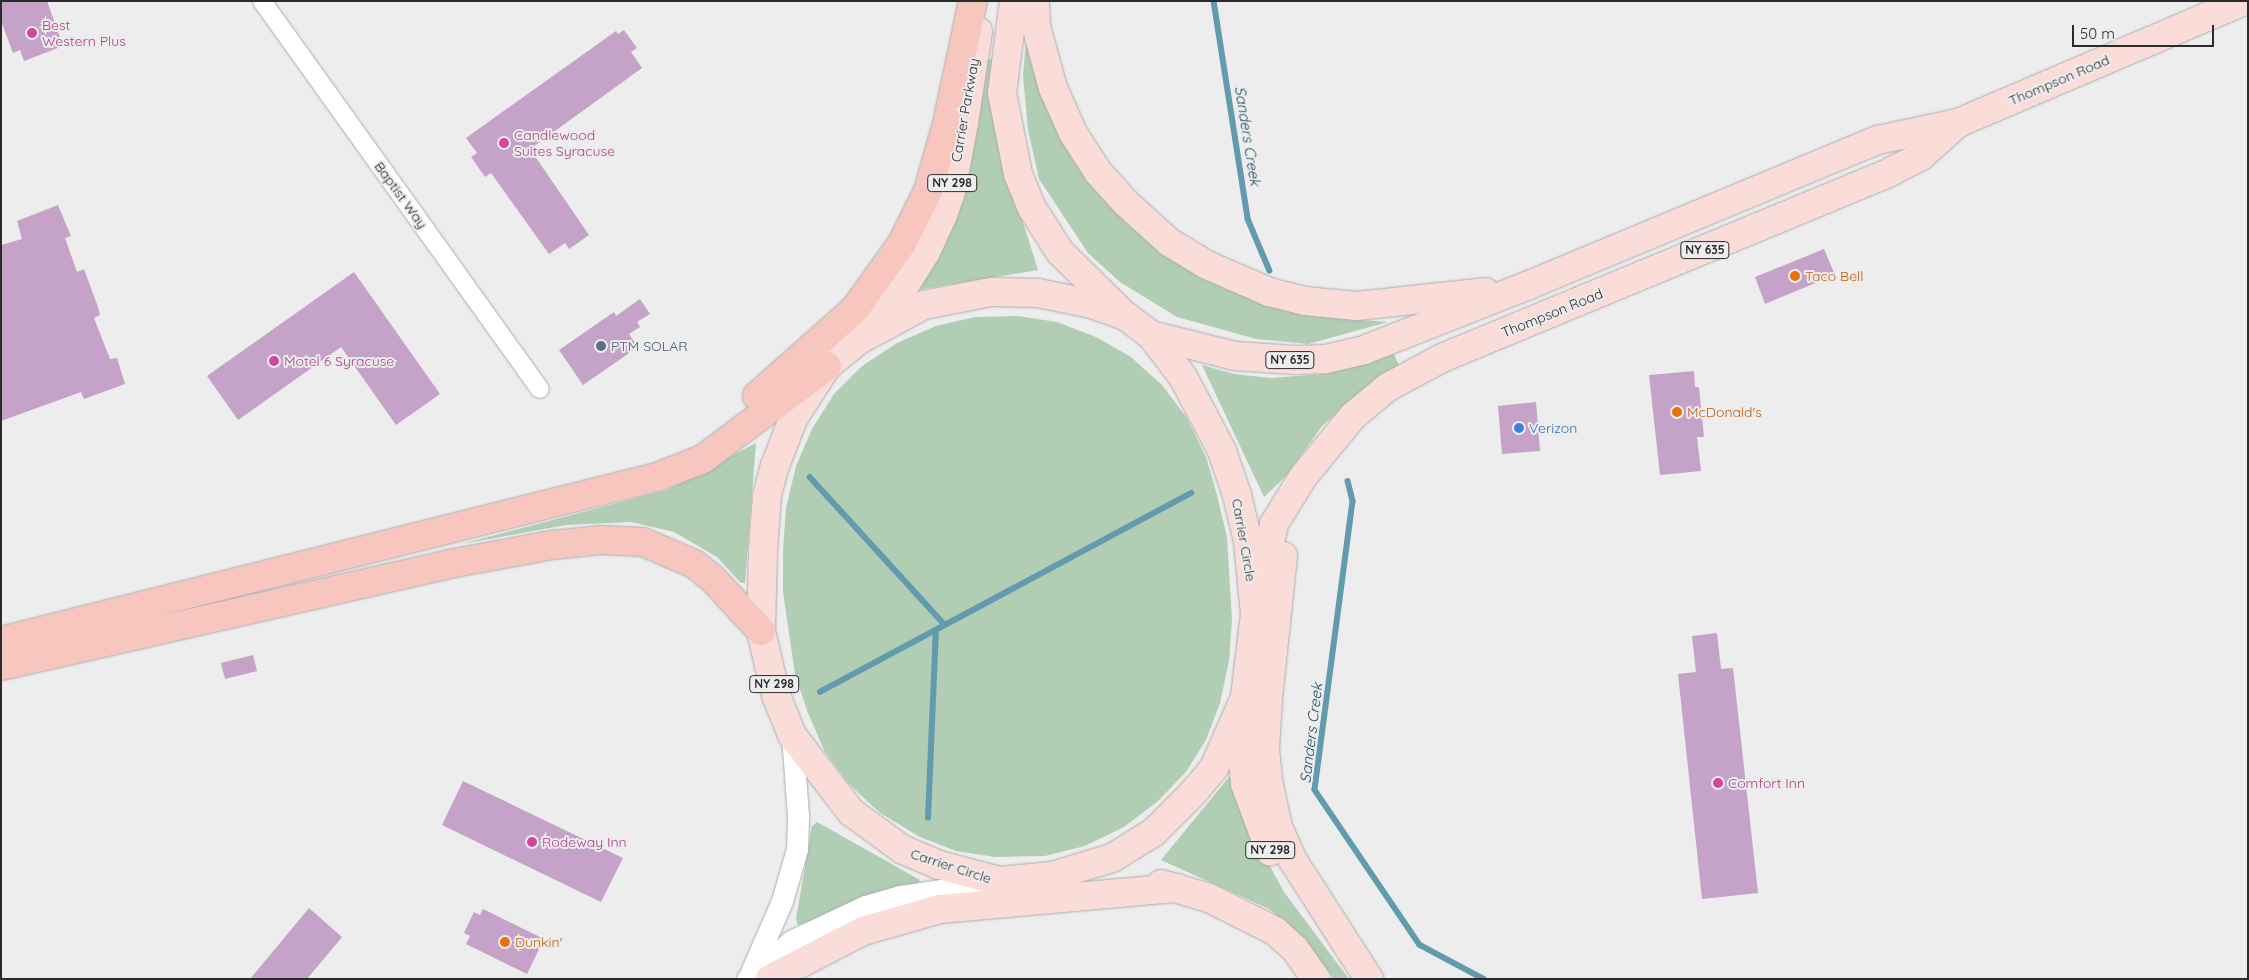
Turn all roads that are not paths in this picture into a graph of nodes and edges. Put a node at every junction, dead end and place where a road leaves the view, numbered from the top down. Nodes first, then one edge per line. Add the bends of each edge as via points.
1 (262, 1) edge
2 (973, 1) edge
3 (981, 1) edge
4 (1014, 1) edge
5 (1035, 1) edge
6 (2244, 1) edge
7 (1958, 123) junction
8 (1529, 286) junction
9 (1126, 317) junction
10 (1151, 335) junction
11 (859, 340) junction
12 (827, 366) junction
13 (540, 389) dead end
14 (657, 477) junction
15 (1303, 477) junction
16 (117, 610) junction
17 (1255, 614) junction
18 (1, 628) edge
19 (762, 631) junction
20 (121, 638) junction
21 (1, 641) edge
22 (1, 666) edge
23 (1, 678) edge
24 (1245, 697) junction
25 (792, 735) junction
26 (1052, 876) junction
27 (1000, 881) junction
28 (1177, 888) junction
29 (755, 978) edge
30 (1316, 979) edge
31 (1358, 979) edge
32 (1369, 979) edge

1 - 13 street, Baptist Way
2 - 14 highway via 948,124 928,191 902,243 836,330
3 - 11 main road, Carrier Parkway / NY 298 via 964,123 951,192 943,215 926,252 907,282
4 - 9 main road, NY 298 via 1002,93 1018,174 1032,208 1060,252
5 - 8 main road via 1036,26 1053,88 1073,133 1098,172 1169,242 1206,265 1269,292 1305,301 1357,306 1423,301
6 - 7 main road, Thompson Road / NY 635
7 - 8 main road, Thompson Road / NY 635 via 1878,140
7 - 15 main road, Thompson Road / NY 635 via 1921,156 1890,172 1410,373 1353,416
8 - 10 main road, Thompson Road / NY 635 via 1364,350 1326,358 1296,360 1236,356
9 - 10 main road, Carrier Circle / NY 298
9 - 11 main road, Carrier Circle via 1092,304 1038,293 991,292 924,305
10 - 17 main road, Carrier Circle / NY 298 via 1188,385 1222,450 1248,541
11 - 12 main road, Carrier Circle / NY 298
12 - 14 highway via 703,459
12 - 19 main road, Carrier Circle / NY 298 via 793,419 767,495
14 - 16 highway via 537,510
15 - 17 main road, Thompson Road / NY 635 via 1274,524
15 - 32 main road via 1284,550 1268,699 1265,750 1268,781 1278,827 1292,858
16 - 18 highway
16 - 21 highway
17 - 24 main road, Carrier Circle / NY 298
19 - 20 highway via 713,579 694,564 671,552 629,539 552,545 449,564
19 - 25 main road, Carrier Circle / NY 298 via 776,695
20 - 22 highway
20 - 23 highway
24 - 26 main road, Carrier Circle via 1214,768 1154,832 1112,858
24 - 31 main road, NY 298 via 1242,753 1245,784 1262,833 1292,893
25 - 27 main road, Carrier Circle / NY 298 via 851,812 884,837 903,850 939,865
25 - 29 street via 797,849
26 - 27 main road, Carrier Circle / NY 298
26 - 28 main road, NY 298 via 1114,876
27 - 29 street via 902,896 865,906 791,941
28 - 29 main road via 940,909 863,931
28 - 30 main road, NY 298 via 1209,898 1274,931 1295,949

